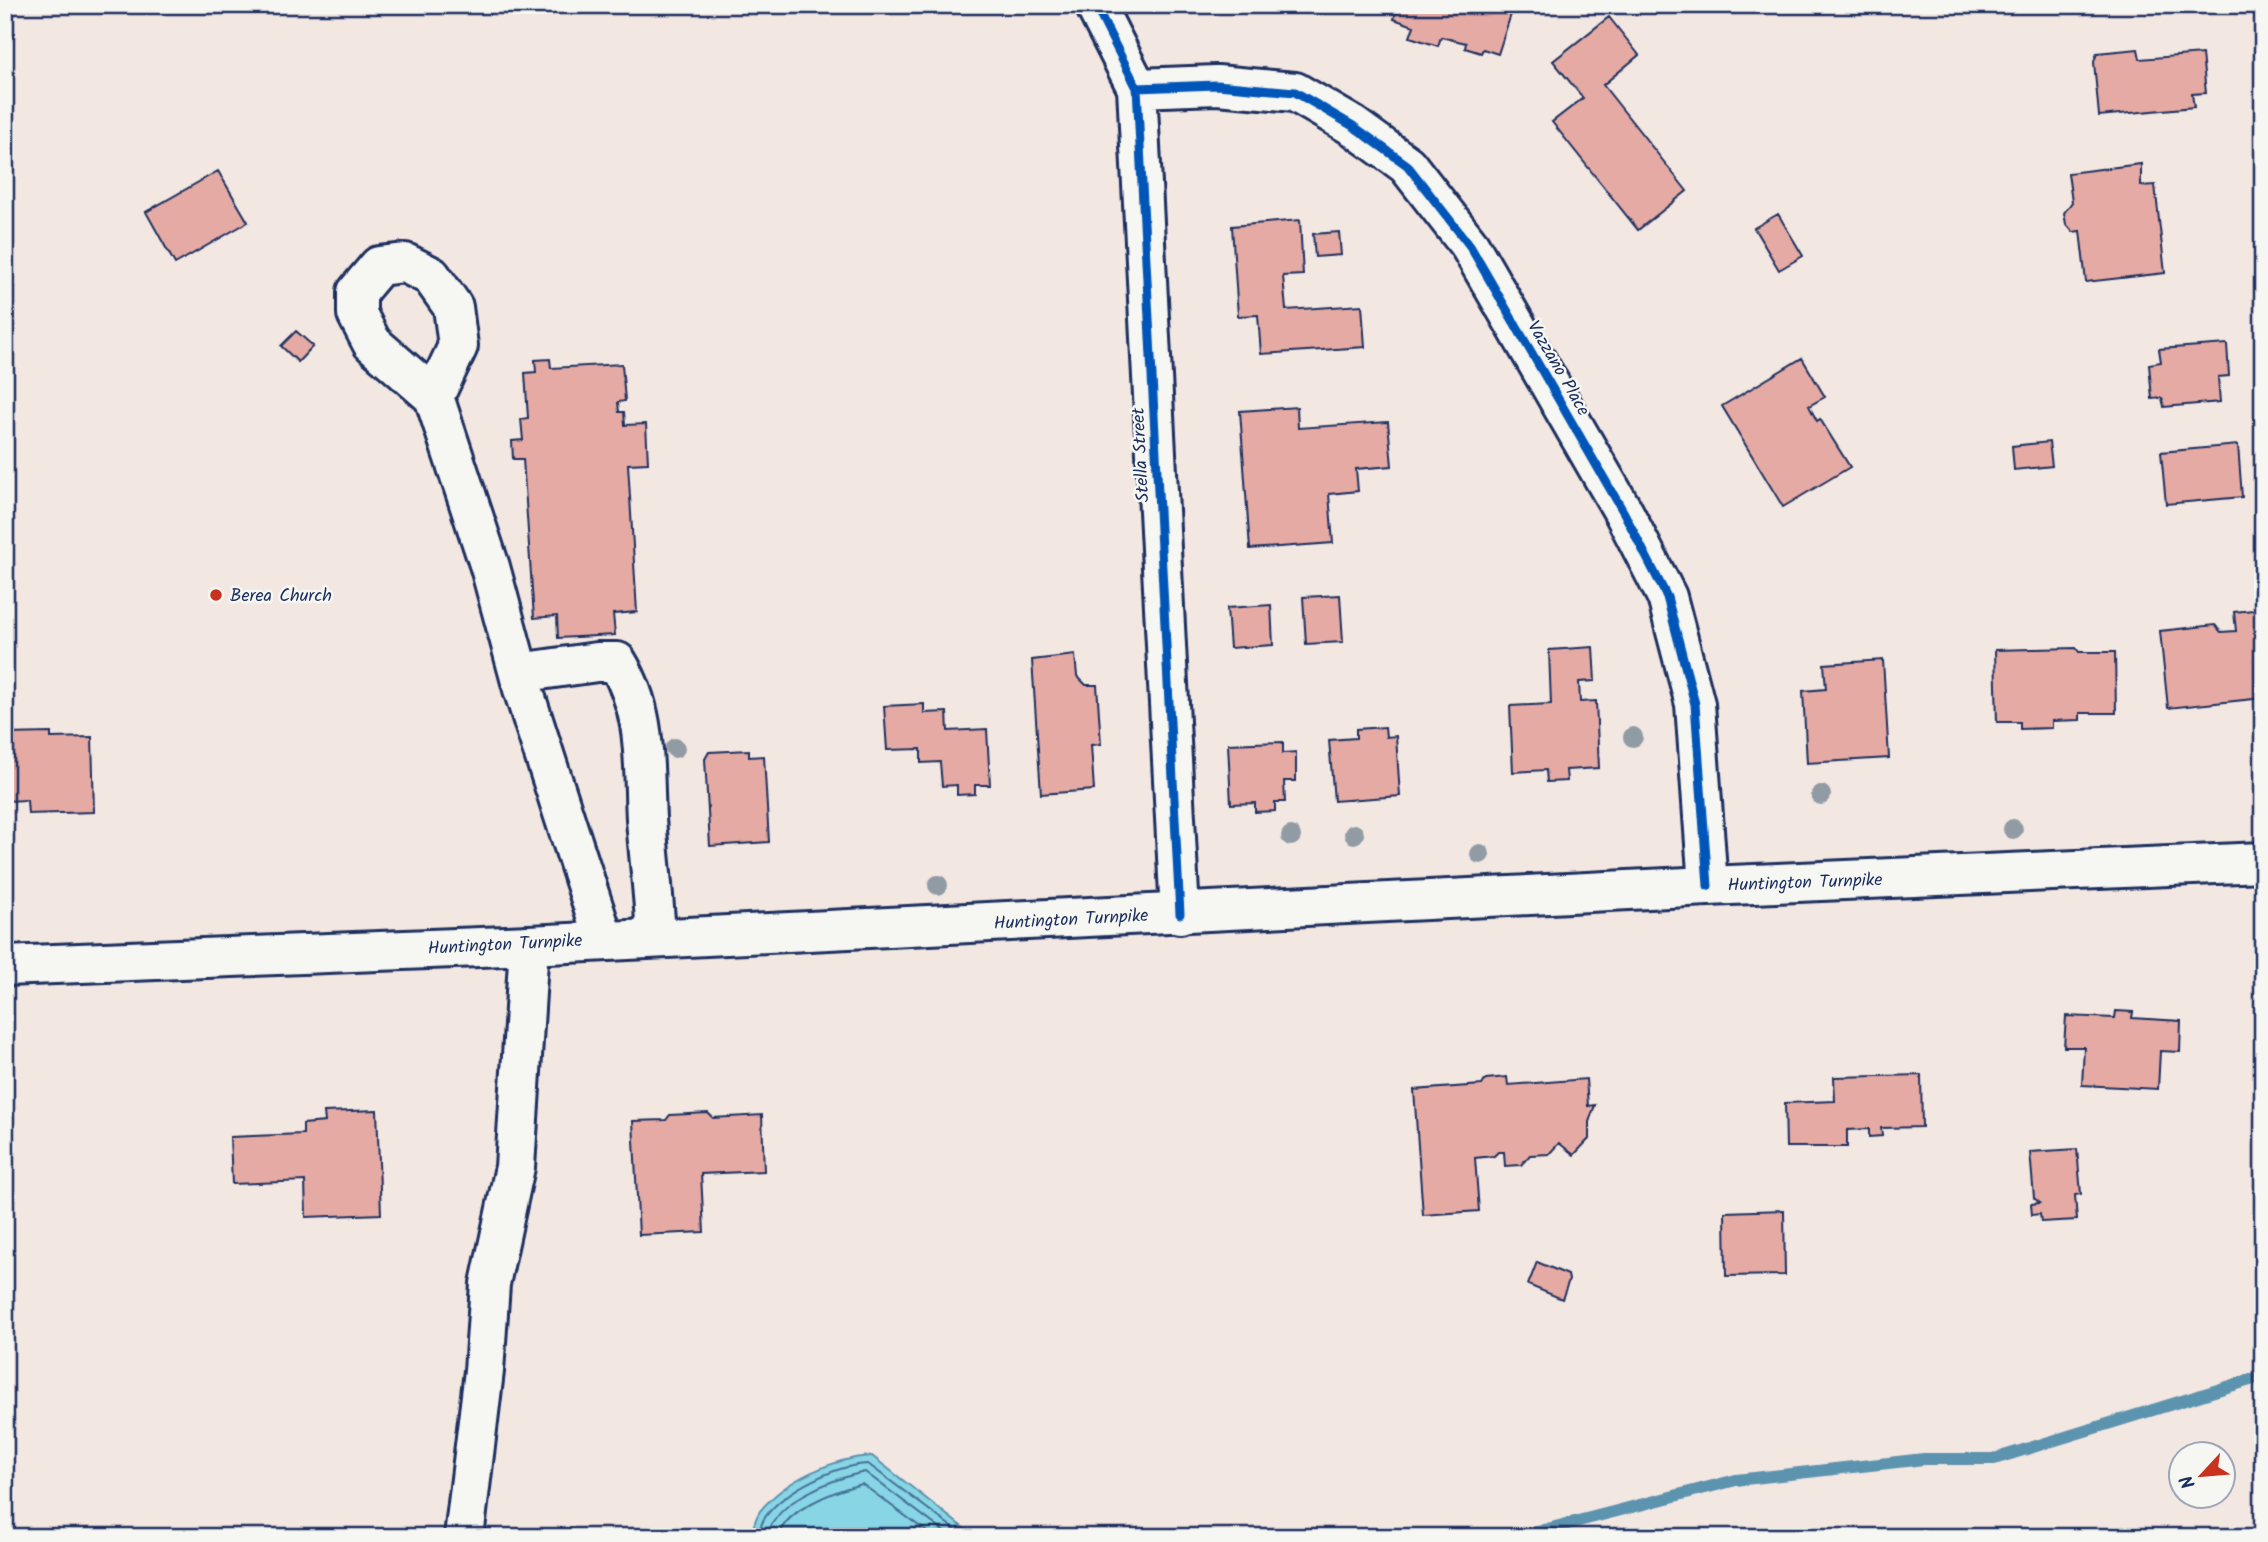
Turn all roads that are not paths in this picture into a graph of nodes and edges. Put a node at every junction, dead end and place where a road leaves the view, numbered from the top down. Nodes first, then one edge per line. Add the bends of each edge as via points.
1 (1095, 5) edge
2 (1137, 88) junction
3 (434, 397) dead end
4 (519, 673) junction
5 (2263, 862) edge
6 (1708, 887) junction
7 (1180, 914) junction
8 (656, 937) junction
9 (604, 940) junction
10 (529, 945) junction
11 (5, 966) edge
12 (464, 1537) edge

1 - 2 main road, Stella Street
2 - 6 main road, Vazzano Place via 1217,85 1295,92 1407,165 1470,246 1667,597 1695,704
2 - 7 main road, Stella Street
3 - 4 main road
4 - 8 main road via 617,662 630,683 642,727
4 - 9 main road
5 - 6 main road, Huntington Turnpike
6 - 7 main road, Huntington Turnpike
7 - 8 main road, Huntington Turnpike
8 - 9 main road, Huntington Turnpike
9 - 10 main road, Huntington Turnpike
10 - 11 main road, Huntington Turnpike
10 - 12 main road via 515,1167 490,1284

